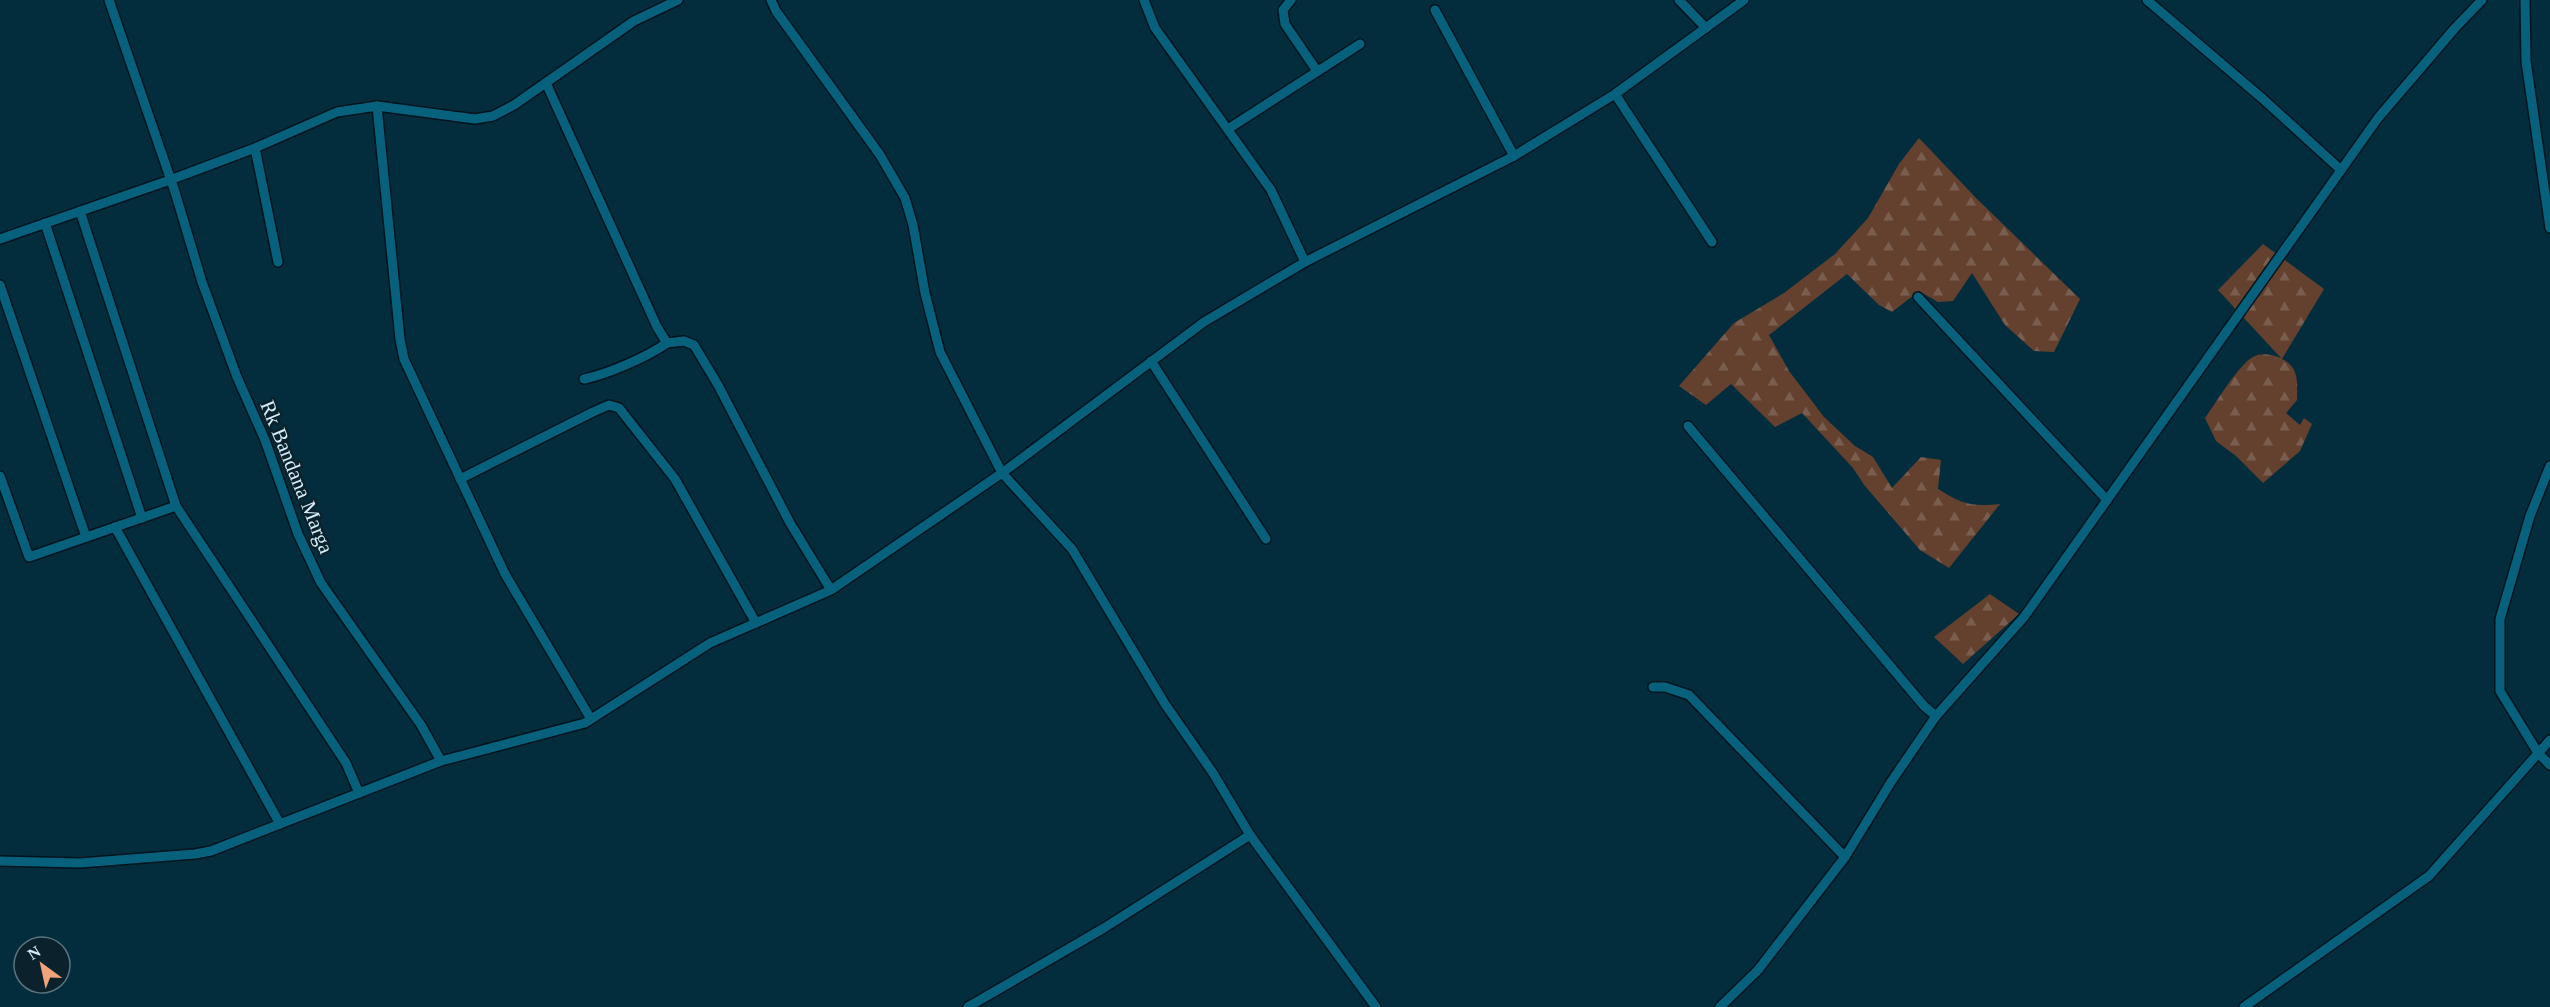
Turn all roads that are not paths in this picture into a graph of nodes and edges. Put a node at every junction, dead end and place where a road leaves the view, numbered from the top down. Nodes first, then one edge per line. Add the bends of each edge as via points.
1 (109, 0) edge
2 (678, 0) edge
3 (771, 0) edge
4 (1144, 0) edge
5 (1291, 0) edge
6 (1679, 0) edge
7 (1744, 0) edge
8 (2146, 0) edge
9 (2482, 0) edge
10 (2525, 0) edge
11 (1435, 9) dead end
12 (1706, 28) junction
13 (1359, 44) dead end
14 (1317, 71) junction
15 (546, 83) junction
16 (1615, 94) junction
17 (377, 106) junction
18 (1228, 129) junction
19 (255, 148) junction
20 (1514, 156) junction
21 (2341, 170) junction
22 (170, 180) junction
23 (80, 212) junction
24 (45, 223) junction
25 (2550, 228) edge
26 (0, 239) edge
27 (1712, 242) dead end
28 (278, 262) dead end
29 (1305, 262) junction
30 (0, 285) edge
31 (1918, 297) dead end
32 (667, 343) junction
33 (1151, 362) junction
34 (584, 379) dead end
35 (1688, 426) dead end
36 (2550, 466) edge
37 (1002, 473) junction
38 (0, 476) edge
39 (460, 479) junction
40 (2108, 500) junction
41 (176, 506) junction
42 (142, 518) junction
43 (116, 527) junction
44 (86, 537) junction
45 (1266, 539) dead end
46 (831, 590) junction
47 (756, 623) junction
48 (1653, 687) dead end
49 (1936, 716) junction
50 (591, 719) junction
51 (2550, 740) edge
52 (2538, 753) junction
53 (441, 761) junction
54 (2550, 765) edge
55 (359, 793) junction
56 (280, 824) junction
57 (1250, 835) junction
58 (1845, 857) junction
59 (0, 861) edge
60 (968, 1007) edge
61 (1376, 1007) edge
62 (1720, 1007) edge
63 (2244, 1007) edge

1 - 22 street, Rk Bandana Marga
2 - 15 street via 634,21
3 - 37 street via 880,155 905,198 940,352
4 - 18 street via 1155,28
5 - 14 street via 1282,10 1285,24
6 - 12 street
7 - 12 street
8 - 21 street
9 - 21 street via 2378,118
10 - 25 street via 2526,61
11 - 20 street
12 - 16 street
13 - 14 street
14 - 18 street
15 - 17 street via 493,116 475,119
15 - 32 street
16 - 20 street
16 - 27 street
17 - 19 street via 337,112
17 - 39 street via 400,339 405,359
18 - 29 street via 1271,190
19 - 22 street
19 - 28 street
20 - 29 street
21 - 40 street
22 - 23 street
22 - 53 street, Rk Bandana Marga via 221,335 321,583 421,725
23 - 24 street
23 - 41 street
24 - 26 street
24 - 42 street
29 - 33 street via 1204,322
30 - 44 street
31 - 40 street
32 - 34 street via 652,354
32 - 46 street via 684,341 694,345 790,523
33 - 37 street
33 - 45 street
35 - 49 street
36 - 52 street via 2530,516 2500,619 2500,691
37 - 46 street
37 - 57 street via 1072,549
38 - 44 street via 29,557
39 - 47 street via 593,412 609,405 620,408 675,479
39 - 50 street via 505,574
40 - 49 street via 2024,617
41 - 42 street
41 - 55 street via 346,763
42 - 43 street
43 - 44 street
43 - 56 street
46 - 47 street
47 - 50 street via 710,643
48 - 58 street via 1689,695
49 - 58 street
50 - 53 street
51 - 52 street
52 - 54 street
52 - 63 street via 2429,876
53 - 55 street
55 - 56 street
56 - 59 street via 195,854 80,863
57 - 60 street via 1104,928
57 - 61 street
58 - 62 street via 1758,970

